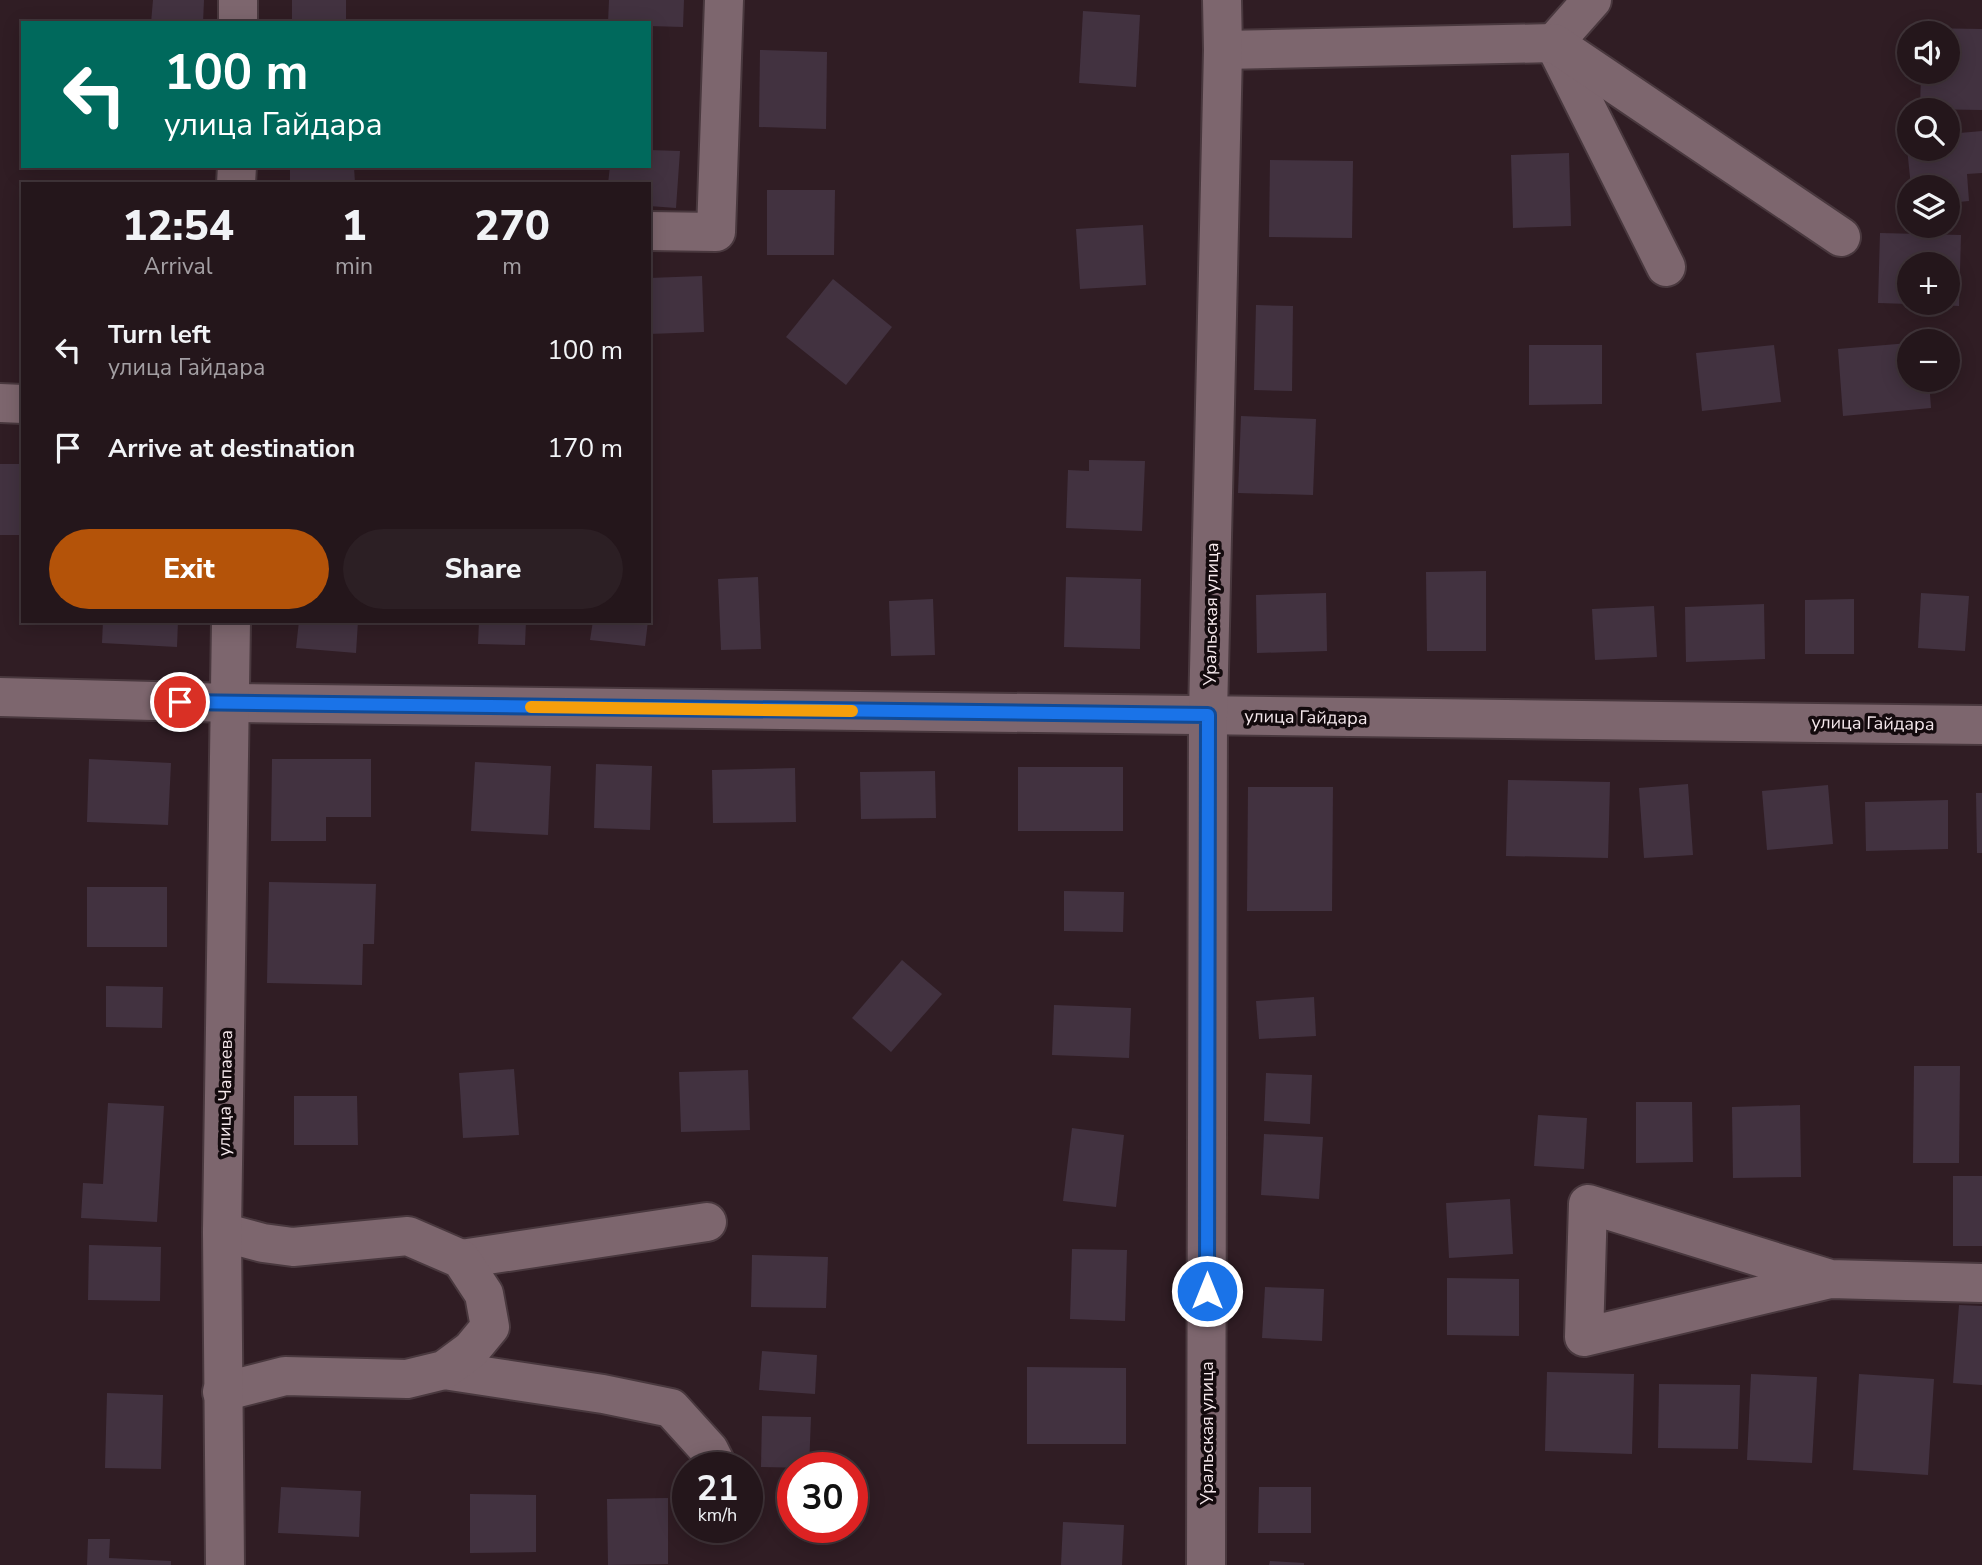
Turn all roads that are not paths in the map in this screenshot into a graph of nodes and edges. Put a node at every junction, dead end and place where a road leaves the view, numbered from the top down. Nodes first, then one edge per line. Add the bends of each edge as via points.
1 (238, 0) edge
2 (724, 0) edge
3 (1222, 0) edge
4 (1592, 0) edge
5 (238, 21) edge
6 (1554, 43) junction
7 (1223, 50) junction
8 (651, 231) edge
9 (1841, 237) dead end
10 (1666, 267) dead end
11 (0, 403) edge
12 (21, 404) edge
13 (231, 623) edge
14 (0, 697) edge
15 (231, 703) junction
16 (1208, 715) junction
17 (1982, 725) edge
18 (707, 1222) dead end
19 (222, 1232) junction
20 (461, 1259) junction
21 (1830, 1279) junction
22 (1982, 1283) edge
23 (444, 1370) junction
24 (222, 1392) junction
25 (710, 1452) edge
26 (225, 1565) edge
27 (1206, 1565) edge

1 - 5 street
2 - 8 street via 716,232
3 - 7 street, Уральская улица
4 - 6 street
6 - 7 street
6 - 9 street
6 - 10 street
7 - 16 street, Уральская улица
11 - 12 street
13 - 15 street, улица Чапаева
14 - 15 street, улица Гайдара
15 - 16 street, улица Гайдара
15 - 19 street, улица Чапаева
16 - 17 street, улица Гайдара
16 - 27 street, Уральская улица
18 - 20 street
19 - 20 street via 293,1247 408,1236
19 - 24 street, улица Чапаева
20 - 23 street via 484,1294 490,1327 471,1350
21 - 21 street via 1584,1337 1588,1204 1792,1267
21 - 22 street
23 - 24 street via 407,1379 285,1376
23 - 25 street via 567,1387 671,1409
24 - 26 street, улица Чапаева

